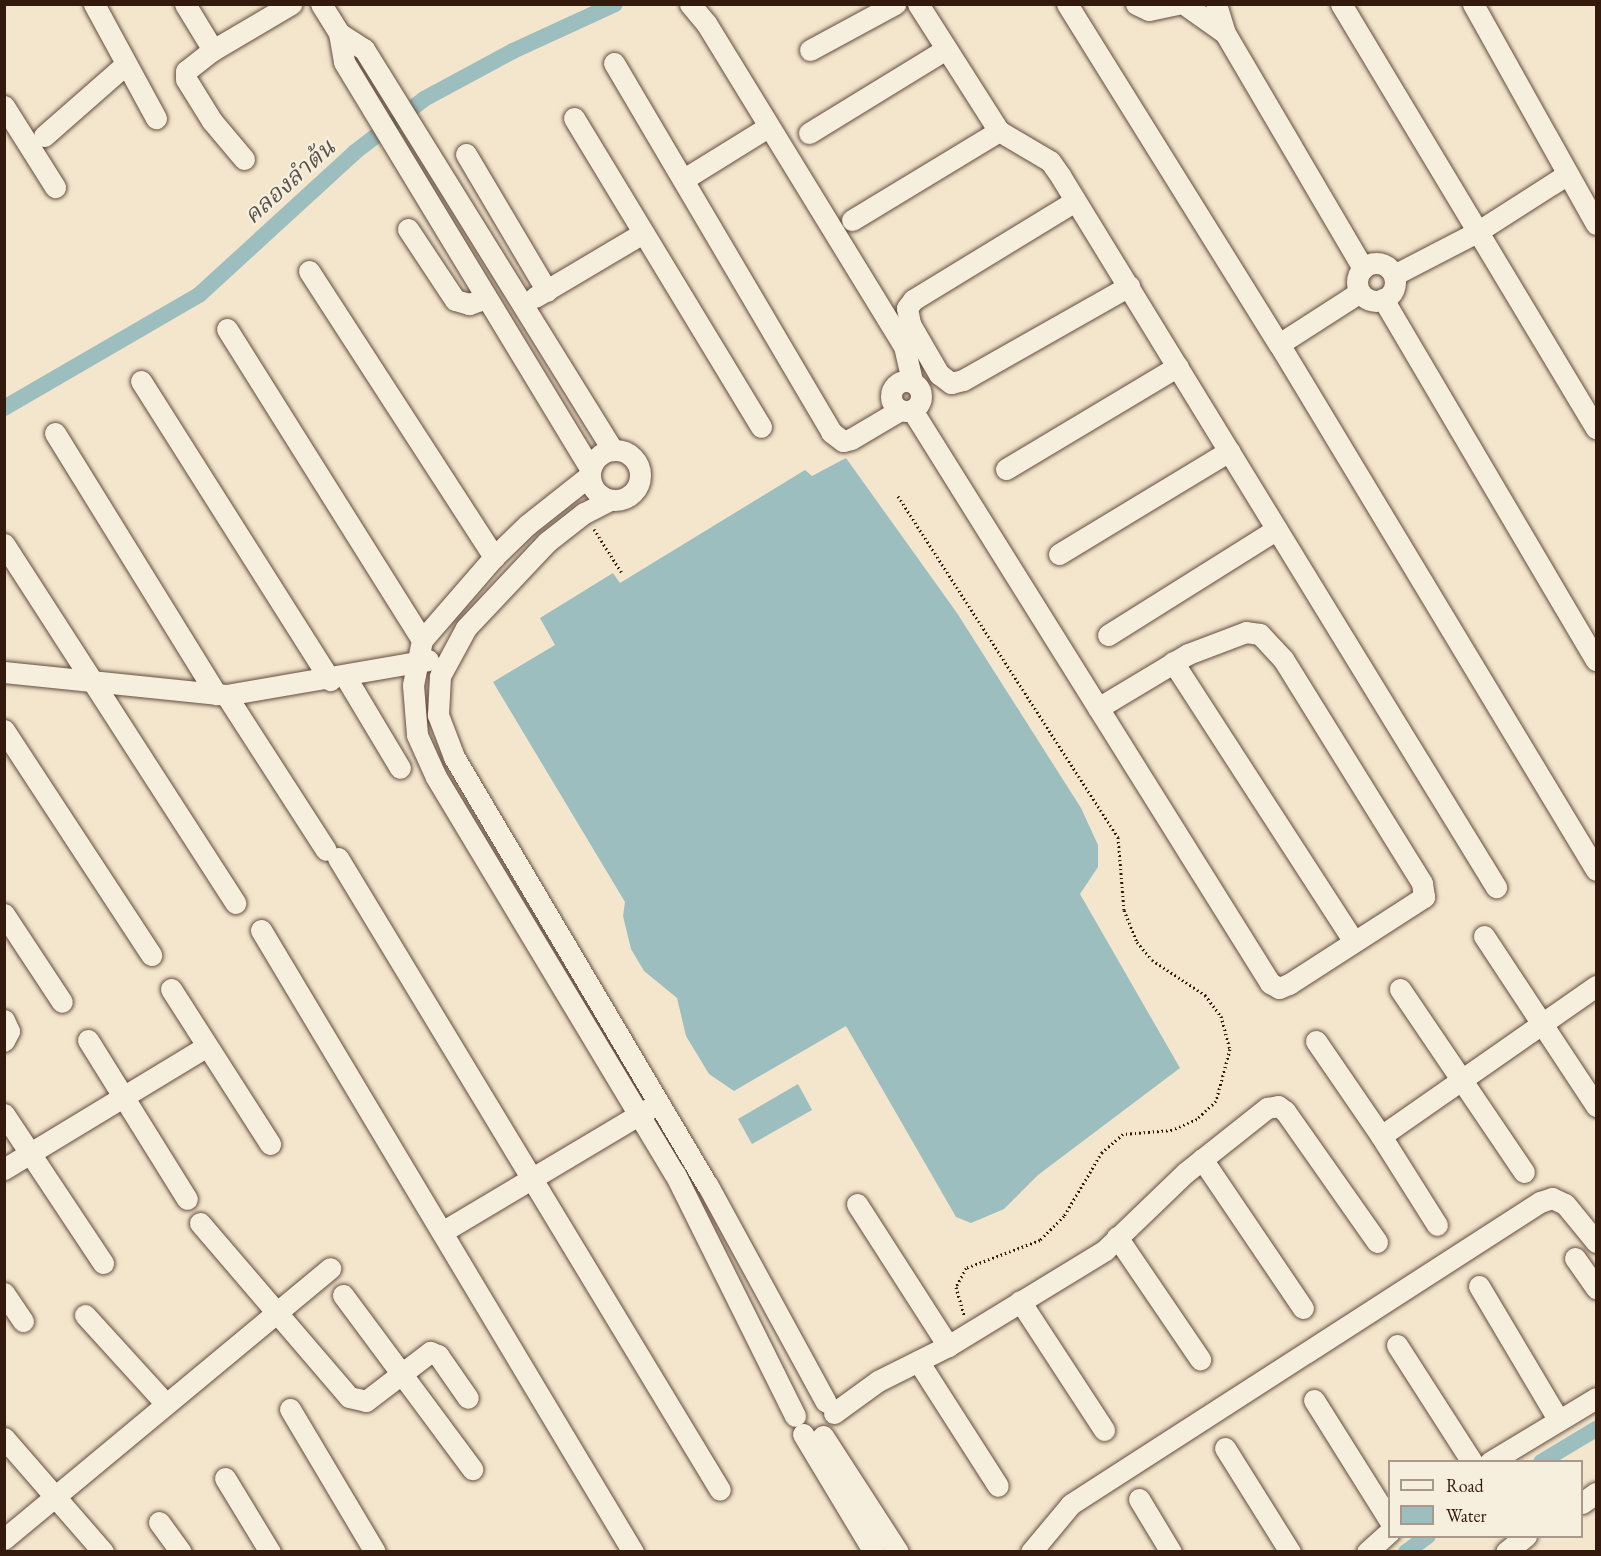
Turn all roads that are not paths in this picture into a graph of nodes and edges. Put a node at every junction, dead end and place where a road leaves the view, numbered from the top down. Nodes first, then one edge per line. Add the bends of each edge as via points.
1 (94, 4) edge
2 (184, 4) edge
3 (291, 4) edge
4 (321, 4) edge
5 (895, 4) edge
6 (918, 4) edge
7 (1067, 4) edge
8 (1136, 4) edge
9 (1177, 4) edge
10 (1184, 4) edge
11 (1216, 4) edge
12 (1341, 4) edge
13 (1473, 4) edge
14 (700, 10) edge
15 (339, 33) junction
16 (1225, 33) junction
17 (946, 49) junction
18 (213, 50) junction
19 (810, 50) dead end
20 (614, 63) dead end
21 (126, 64) junction
22 (4, 106) edge
23 (156, 118) dead end
24 (574, 118) dead end
25 (768, 127) junction
26 (999, 131) junction
27 (809, 134) dead end
28 (44, 136) dead end
29 (465, 154) dead end
30 (244, 159) dead end
31 (1566, 175) junction
32 (684, 179) junction
33 (55, 186) dead end
34 (1075, 201) junction
35 (852, 220) dead end
36 (470, 223) junction
37 (1596, 225) edge
38 (408, 229) dead end
39 (1477, 232) junction
40 (643, 233) junction
41 (450, 236) junction
42 (1363, 268) junction
43 (309, 271) dead end
44 (1394, 275) junction
45 (1129, 286) junction
46 (547, 291) junction
47 (1360, 292) junction
48 (486, 298) junction
49 (1383, 299) junction
50 (521, 306) junction
51 (226, 329) dead end
52 (1279, 344) junction
53 (1178, 366) junction
54 (141, 381) dead end
55 (906, 410) junction
56 (761, 427) dead end
57 (1596, 428) edge
58 (55, 433) dead end
59 (613, 450) junction
60 (1229, 451) junction
61 (1006, 469) dead end
62 (590, 472) junction
63 (610, 500) junction
64 (1277, 529) junction
65 (4, 544) edge
66 (1059, 554) dead end
67 (494, 557) junction
68 (1108, 635) dead end
69 (422, 640) junction
70 (447, 658) junction
71 (1596, 660) edge
72 (416, 662) junction
73 (1173, 662) junction
74 (4, 672) edge
75 (337, 678) junction
76 (88, 679) junction
77 (221, 695) junction
78 (1098, 708) junction
79 (4, 730) edge
80 (400, 768) dead end
81 (1596, 870) edge
82 (1496, 888) dead end
83 (235, 903) dead end
84 (544, 908) junction
85 (4, 914) edge
86 (522, 920) junction
87 (261, 930) dead end
88 (1484, 936) dead end
89 (1354, 942) junction
90 (151, 955) dead end
91 (1596, 986) edge
92 (171, 989) dead end
93 (1400, 989) dead end
94 (62, 1002) dead end
95 (4, 1020) edge
96 (1542, 1023) junction
97 (88, 1040) dead end
98 (4, 1041) edge
99 (1316, 1041) dead end
100 (207, 1046) junction
101 (1461, 1080) junction
102 (124, 1098) junction
103 (659, 1101) junction
104 (1596, 1106) edge
105 (4, 1114) edge
106 (639, 1114) junction
107 (1381, 1136) junction
108 (270, 1144) dead end
109 (32, 1155) junction
110 (1202, 1159) junction
111 (4, 1169) edge
112 (1524, 1172) dead end
113 (532, 1180) junction
114 (187, 1199) dead end
115 (856, 1204) dead end
116 (200, 1223) dead end
117 (1437, 1225) dead end
118 (442, 1232) junction
119 (1117, 1237) junction
120 (1377, 1242) dead end
121 (1596, 1242) edge
122 (1575, 1258) dead end
123 (103, 1263) dead end
124 (330, 1268) dead end
125 (1479, 1286) dead end
126 (1596, 1288) edge
127 (4, 1293) edge
128 (343, 1295) dead end
129 (1020, 1302) junction
130 (1303, 1308) dead end
131 (275, 1313) junction
132 (85, 1315) dead end
133 (23, 1321) dead end
134 (1397, 1345) dead end
135 (948, 1346) junction
136 (1200, 1359) dead end
137 (918, 1361) junction
138 (401, 1374) junction
139 (468, 1398) dead end
140 (1596, 1398) edge
141 (1314, 1400) dead end
142 (166, 1404) junction
143 (830, 1407) junction
144 (290, 1409) dead end
145 (1558, 1419) junction
146 (807, 1429) junction
147 (1104, 1430) dead end
148 (4, 1438) edge
149 (1225, 1448) dead end
150 (1471, 1460) edge
151 (1492, 1460) edge
152 (472, 1469) dead end
153 (225, 1478) dead end
154 (998, 1486) dead end
155 (720, 1490) dead end
156 (1596, 1493) edge
157 (56, 1497) junction
158 (1139, 1499) dead end
159 (1583, 1502) edge
160 (1388, 1519) edge
161 (159, 1522) dead end
162 (1388, 1532) edge
163 (1523, 1538) edge
164 (4, 1539) edge
165 (366, 1548) edge
166 (103, 1551) edge
167 (181, 1551) edge
168 (270, 1551) edge
169 (633, 1551) edge
170 (874, 1551) edge
171 (898, 1551) edge
172 (1031, 1551) edge
173 (1171, 1551) edge
174 (1290, 1551) edge
175 (1366, 1551) edge
176 (1506, 1551) edge

1 - 21 street
2 - 18 street
3 - 18 street
4 - 15 street
5 - 19 street
6 - 17 street
7 - 52 street
8 - 9 street via 1149,10
10 - 16 street
11 - 16 street
12 - 39 street
13 - 31 street
14 - 25 street
15 - 36 street via 364,49
15 - 41 street via 344,62
16 - 42 street
17 - 26 street
17 - 27 street
18 - 30 street via 188,68 186,79 212,122
20 - 32 street
21 - 23 street
21 - 28 street
22 - 33 street
24 - 40 street
25 - 32 street
25 - 55 street via 904,346 912,382 900,381 892,390 891,402
26 - 34 street via 1050,161
26 - 35 street
29 - 46 street
31 - 37 street
31 - 39 street
32 - 55 street via 831,432 843,441 851,439
34 - 45 street
34 - 45 street via 913,300 907,308 910,324 939,374 951,383 963,380
36 - 41 street
36 - 50 street
38 - 48 street via 455,300 469,304
39 - 44 street
39 - 57 street
40 - 46 street
40 - 56 street
41 - 48 street
42 - 44 street via 1383,264
42 - 47 street via 1357,279
43 - 67 street
44 - 49 street via 1394,290
45 - 53 street
46 - 50 street
47 - 49 street via 1370,300
47 - 52 street
48 - 62 street
49 - 71 street
50 - 59 street
51 - 69 street
52 - 81 street
53 - 60 street
53 - 61 street
54 - 75 street
55 - 78 street
58 - 77 street
59 - 62 street via 599,455
59 - 63 street via 628,454 640,473 631,494
60 - 64 street
60 - 66 street
62 - 63 street via 600,495
62 - 67 street
63 - 70 street via 584,513 509,579 466,628
64 - 68 street
64 - 82 street
65 - 76 street
67 - 69 street
69 - 72 street
70 - 72 street
70 - 84 street via 438,691 444,736
72 - 75 street
72 - 86 street via 413,713 423,752
73 - 78 street
73 - 89 street
73 - 89 street via 1246,632 1260,634 1283,659 1422,883 1424,897
74 - 76 street
75 - 77 street
75 - 80 street
76 - 77 street
76 - 83 street
77 - 113 street via 332,854
78 - 89 street via 1270,983 1280,988 1289,984
79 - 90 street
84 - 86 street
84 - 103 street
85 - 94 street
86 - 106 street
87 - 118 street
88 - 96 street
91 - 96 street
92 - 100 street
93 - 101 street
95 - 98 street via 9,1031
96 - 101 street
96 - 104 street
97 - 102 street
99 - 107 street
100 - 102 street
100 - 108 street
101 - 107 street
101 - 112 street
102 - 109 street
102 - 114 street
103 - 106 street
103 - 143 street
105 - 109 street
106 - 113 street
106 - 146 street via 675,1174
107 - 117 street
109 - 111 street
109 - 123 street
110 - 119 street
110 - 120 street via 1268,1108 1278,1106
110 - 130 street
113 - 118 street
113 - 155 street
115 - 135 street
116 - 131 street
118 - 169 street
119 - 129 street via 1105,1250
119 - 136 street
121 - 172 street via 1565,1204 1552,1198 1540,1202 1071,1504
122 - 126 street
124 - 131 street
125 - 145 street
127 - 133 street
128 - 138 street
129 - 135 street
129 - 147 street
131 - 138 street via 356,1401 366,1401
131 - 142 street
132 - 142 street
134 - 150 street
135 - 137 street
137 - 143 street
137 - 154 street
138 - 139 street via 426,1354 434,1353
138 - 152 street
140 - 145 street
141 - 160 street
142 - 157 street
143 - 146 street via 833,1426
143 - 146 street via 806,1400
144 - 165 street
145 - 151 street
146 - 170 street
146 - 171 street
148 - 157 street
149 - 174 street
153 - 168 street
156 - 159 street
157 - 164 street
157 - 166 street
158 - 173 street
161 - 167 street
162 - 175 street
163 - 176 street

